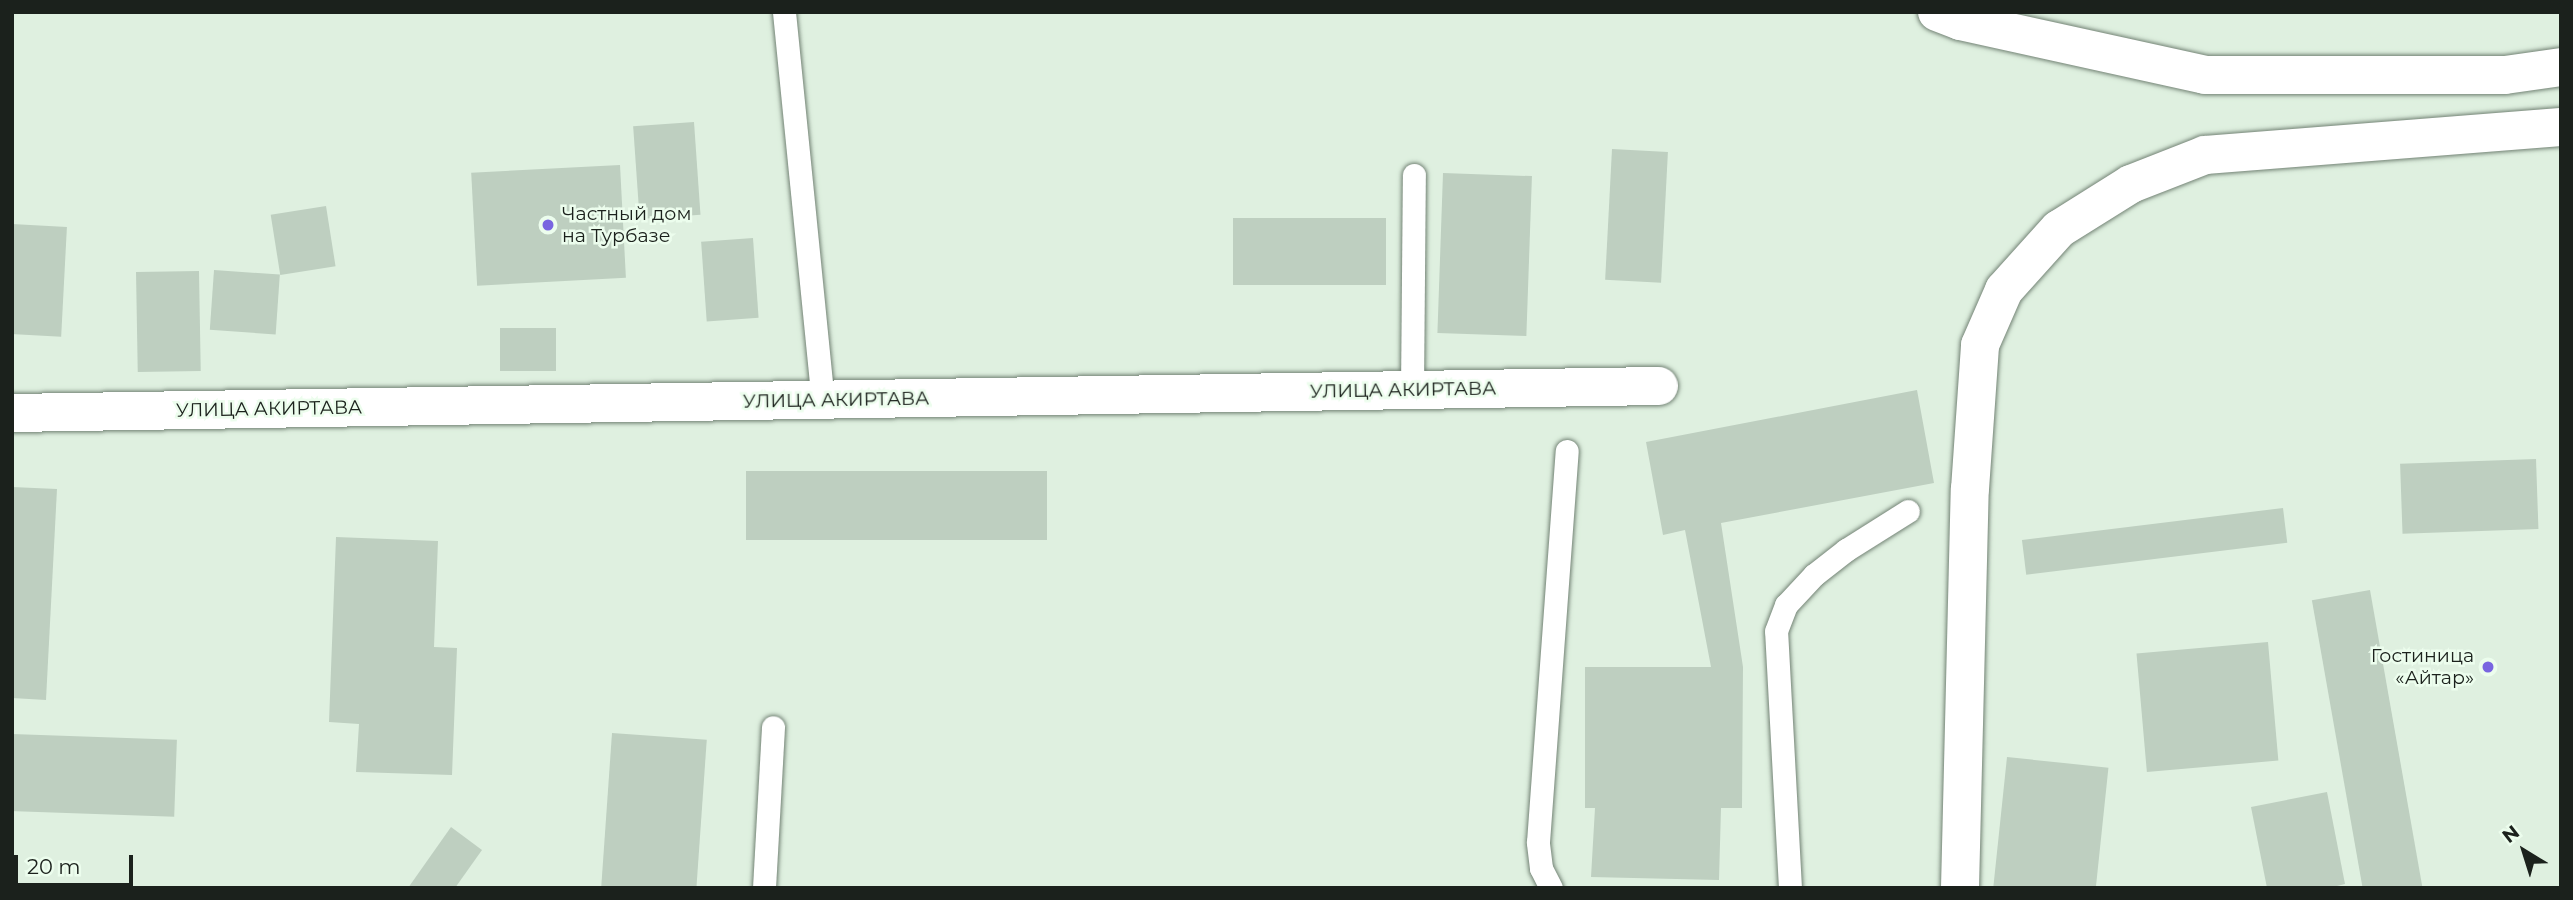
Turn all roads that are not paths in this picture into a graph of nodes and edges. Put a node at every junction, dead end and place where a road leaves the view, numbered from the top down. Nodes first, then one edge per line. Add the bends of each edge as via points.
1 (784, 12) edge
2 (1937, 12) edge
3 (2561, 66) edge
4 (2561, 127) edge
5 (1414, 175) dead end
6 (1659, 386) dead end
7 (1412, 390) junction
8 (822, 400) junction
9 (12, 413) edge
10 (1567, 451) dead end
11 (1908, 512) dead end
12 (773, 727) dead end
13 (764, 888) edge
14 (1550, 888) edge
15 (1790, 888) edge
16 (1960, 888) edge

1 - 8 lane
2 - 3 street via 2205,75 2505,75
4 - 16 street via 2205,155 2131,184 2059,229 2004,290 1980,345 1979,358 1970,489
5 - 7 lane
6 - 7 street, УЛИЦА АКИРТАВА
7 - 8 street, УЛИЦА АКИРТАВА
8 - 9 street, УЛИЦА АКИРТАВА
10 - 14 lane via 1538,842 1541,869
11 - 15 lane via 1814,575 1786,605 1776,631
12 - 13 lane

